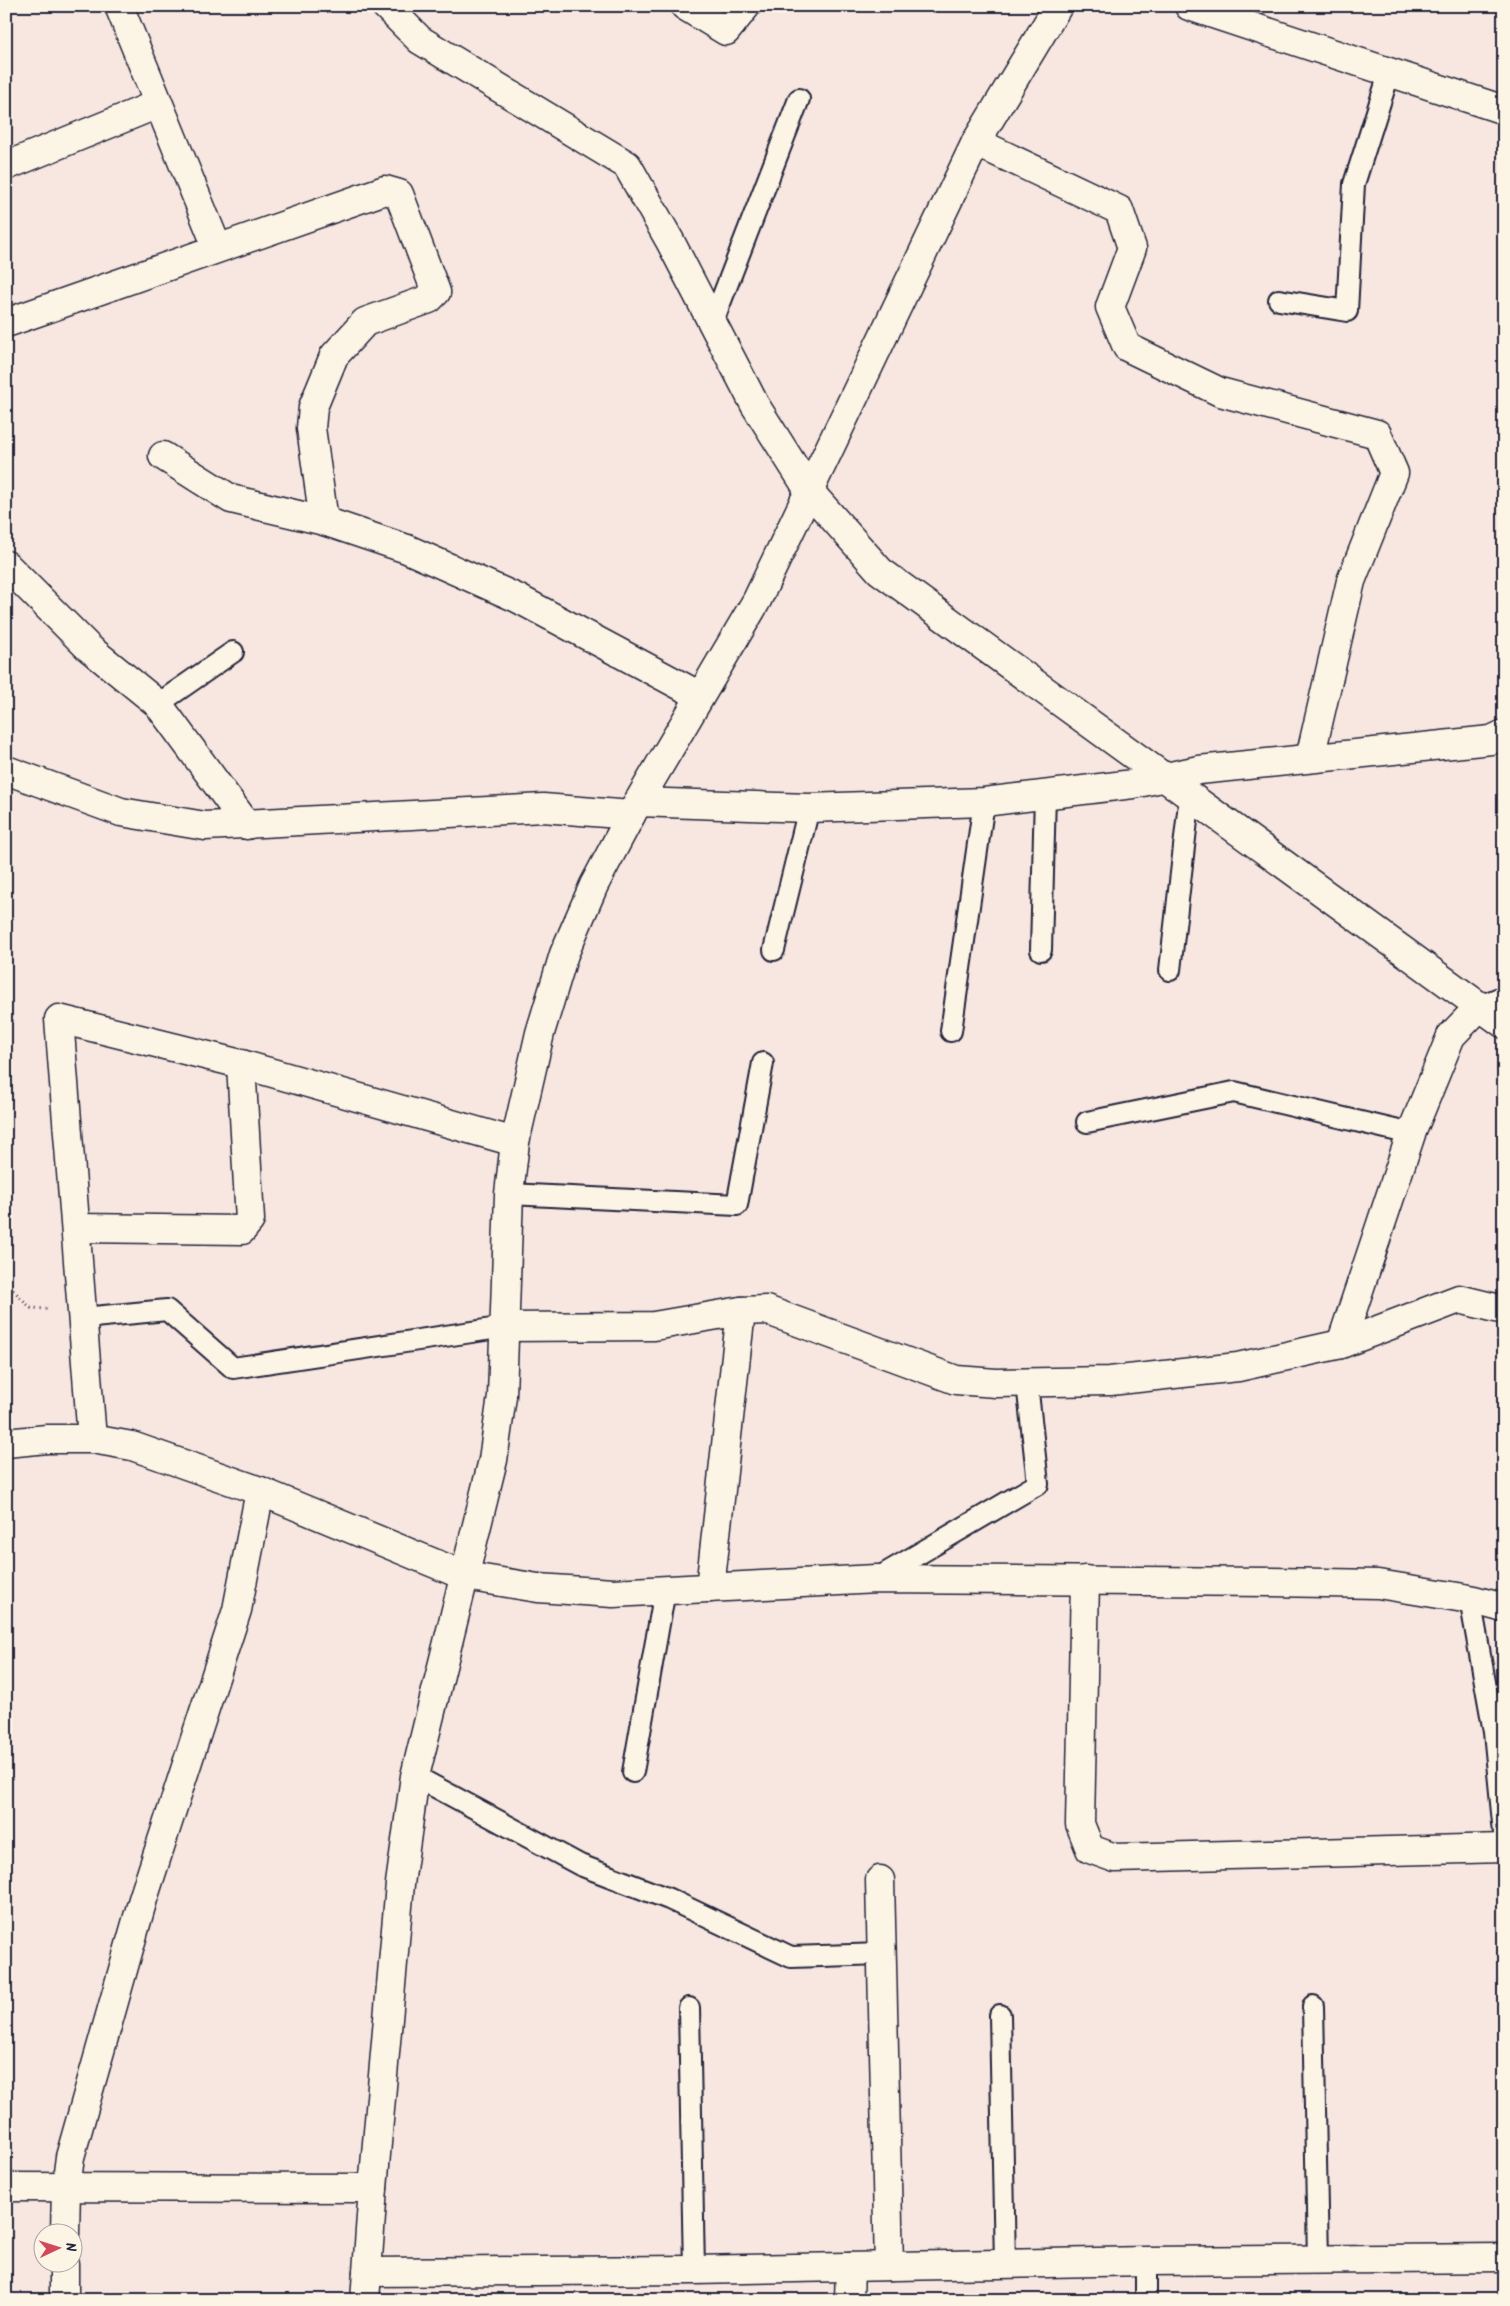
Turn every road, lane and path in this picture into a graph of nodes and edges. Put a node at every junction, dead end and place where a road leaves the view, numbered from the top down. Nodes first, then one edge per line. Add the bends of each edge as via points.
1 (119, 6) edge
2 (386, 6) edge
3 (684, 6) edge
4 (746, 6) edge
5 (1058, 6) edge
6 (1189, 6) edge
7 (1389, 74) junction
8 (799, 99) dead end
9 (158, 104) junction
10 (1504, 110) edge
11 (976, 142) junction
12 (6, 166) edge
13 (217, 247) junction
14 (1278, 300) dead end
15 (6, 323) edge
16 (712, 324) junction
17 (163, 456) dead end
18 (810, 492) junction
19 (324, 521) junction
20 (6, 565) edge
21 (232, 652) dead end
22 (700, 696) junction
23 (158, 704) junction
24 (1504, 734) edge
25 (1310, 758) junction
26 (6, 770) edge
27 (1168, 778) junction
28 (1045, 794) junction
29 (1190, 794) junction
30 (984, 802) junction
31 (635, 808) junction
32 (809, 808) junction
33 (247, 825) junction
34 (774, 950) dead end
35 (1041, 950) dead end
36 (1170, 970) dead end
37 (1492, 1001) edge
38 (1504, 1024) edge
39 (951, 1031) dead end
40 (763, 1063) dead end
41 (241, 1064) junction
42 (1087, 1122) dead end
43 (1411, 1134) junction
44 (515, 1142) junction
45 (509, 1194) junction
46 (76, 1228) junction
47 (6, 1283) edge
48 (1504, 1310) edge
49 (741, 1311) junction
50 (82, 1315) junction
51 (505, 1327) junction
52 (1341, 1344) junction
53 (1027, 1383) junction
54 (92, 1439) junction
55 (6, 1442) edge
56 (260, 1491) junction
57 (465, 1576) junction
58 (876, 1579) junction
59 (1085, 1580) junction
60 (710, 1588) junction
61 (665, 1590) junction
62 (1470, 1599) junction
63 (1504, 1608) edge
64 (633, 1772) dead end
65 (415, 1776) junction
66 (1504, 1833) edge
67 (1504, 1848) edge
68 (880, 1880) dead end
69 (882, 1954) junction
70 (1313, 2006) dead end
71 (689, 2008) dead end
72 (1000, 2015) dead end
73 (6, 2187) edge
74 (66, 2188) junction
75 (373, 2188) junction
76 (65, 2224) edge
77 (1504, 2258) edge
78 (1318, 2260) junction
79 (1146, 2261) junction
80 (1005, 2264) junction
81 (889, 2266) junction
82 (850, 2267) junction
83 (694, 2270) junction
84 (367, 2272) junction
85 (64, 2274) edge
86 (64, 2300) edge
87 (365, 2300) edge
88 (849, 2300) edge
89 (1146, 2300) edge

1 - 9 street
2 - 16 street via 420,40 627,165
3 - 4 street via 726,31
5 - 11 street
6 - 7 street
7 - 10 street
7 - 14 lane via 1354,184 1347,311
8 - 16 lane
9 - 12 street
9 - 13 street
11 - 18 street
11 - 25 street via 1119,210 1132,248 1110,307 1127,347 1220,392 1377,434 1394,473 1351,580
13 - 15 street
13 - 19 street via 385,190 399,194 436,292 429,299 365,322 334,356 313,407 311,428
16 - 18 street via 755,405
17 - 19 street via 231,499
18 - 22 street via 757,600
18 - 27 street via 880,571
19 - 22 street via 407,548 517,598
20 - 23 street via 89,648
21 - 23 lane
22 - 31 street
23 - 33 street
24 - 25 street via 1491,740
25 - 27 street via 1199,770
26 - 33 street via 121,812 205,826
27 - 28 street
27 - 29 street
28 - 30 street
28 - 35 lane
29 - 36 lane
29 - 37 street
30 - 32 street
30 - 39 lane
31 - 32 street
31 - 33 street via 543,808
31 - 44 street via 594,885 564,954 540,1033
32 - 34 lane
37 - 38 street
37 - 43 street via 1451,1036
40 - 45 lane via 737,1205
41 - 44 street
41 - 46 street via 250,1220 242,1230
41 - 46 street via 59,1019
42 - 43 lane via 1234,1092
43 - 52 street
44 - 45 street
45 - 51 street
46 - 50 street
47 - 50 path via 31,1308
48 - 52 street via 1459,1299
49 - 51 street via 654,1326
49 - 53 street via 766,1310 956,1380
49 - 60 street
50 - 51 lane via 166,1310 233,1368
50 - 54 street
51 - 57 street via 502,1396 493,1460
52 - 53 street via 1238,1367 1110,1381
53 - 58 lane via 1038,1484
54 - 55 street
54 - 56 street via 132,1446
56 - 57 street
56 - 74 street via 237,1610 143,1899 70,2157
57 - 61 street via 538,1588 613,1593
57 - 65 street
58 - 59 street
58 - 60 street
59 - 62 street via 1378,1584
59 - 67 street via 1080,1824 1090,1849 1115,1858
60 - 61 street
61 - 64 lane
62 - 63 street
62 - 66 lane via 1494,1732
65 - 69 lane via 580,1865 669,1899 791,1957
65 - 75 street via 400,1884
68 - 69 street
69 - 81 street
70 - 78 lane
71 - 83 lane
72 - 80 lane
73 - 74 street
74 - 75 street
74 - 76 street
75 - 84 street
77 - 78 street
78 - 79 street
79 - 80 street
79 - 89 lane
80 - 81 street
81 - 82 street
82 - 83 street
82 - 88 street
83 - 84 street
84 - 87 street
85 - 86 street

